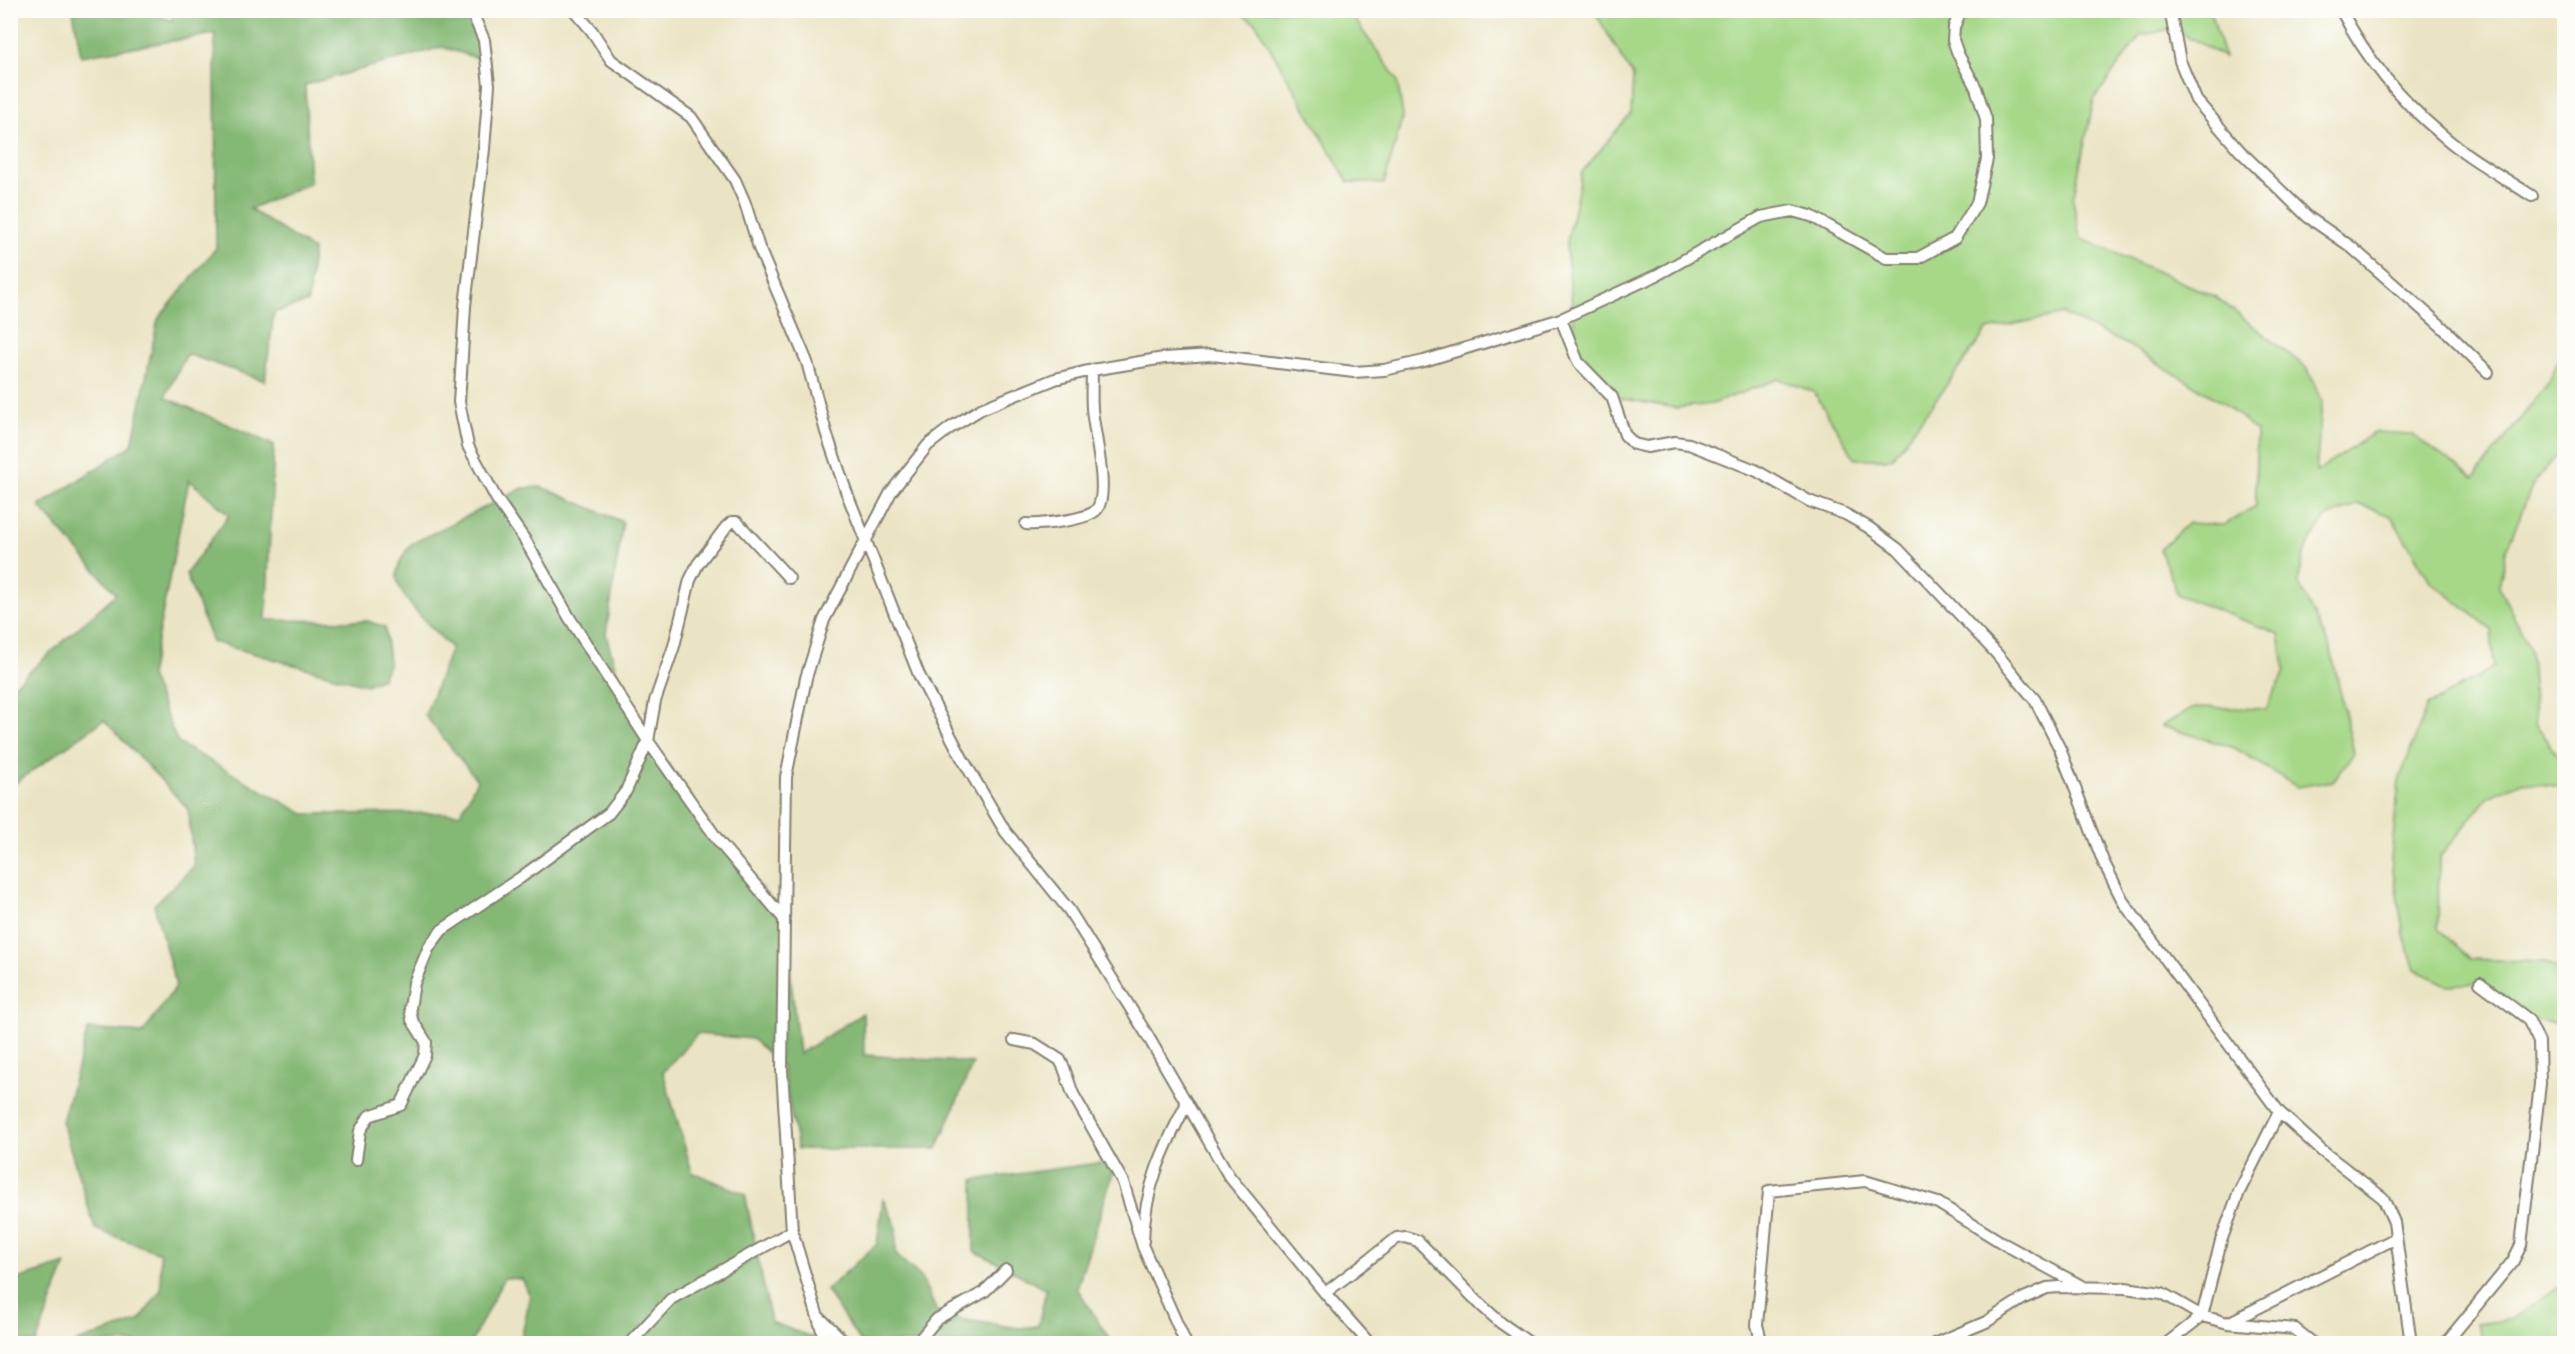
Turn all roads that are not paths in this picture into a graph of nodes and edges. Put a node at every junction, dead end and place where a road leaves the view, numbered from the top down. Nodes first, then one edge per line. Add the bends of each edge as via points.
1 (471, 10) edge
2 (574, 10) edge
3 (1961, 10) edge
4 (2170, 10) edge
5 (2341, 10) edge
6 (2532, 196) dead end
7 (1561, 319) junction
8 (1092, 370) junction
9 (2488, 372) dead end
10 (1026, 524) dead end
11 (866, 539) junction
12 (789, 578) dead end
13 (648, 741) junction
14 (784, 919) junction
15 (2480, 983) dead end
16 (1014, 1040) dead end
17 (1186, 1103) junction
18 (2279, 1112) junction
19 (356, 1160) dead end
20 (792, 1231) junction
21 (2396, 1238) junction
22 (1143, 1247) junction
23 (1006, 1270) dead end
24 (2085, 1288) junction
25 (1324, 1293) junction
26 (818, 1316) junction
27 (2202, 1316) junction
28 (2228, 1323) junction
29 (629, 1344) edge
30 (826, 1344) edge
31 (847, 1344) edge
32 (916, 1344) edge
33 (1186, 1344) edge
34 (1370, 1344) edge
35 (1531, 1344) edge
36 (1762, 1344) edge
37 (1934, 1344) edge
38 (2166, 1344) edge
39 (2314, 1344) edge
40 (2411, 1344) edge
41 (2445, 1344) edge

1 - 13 street via 484,40 489,84 465,306 459,402 468,446 496,498
2 - 11 street via 611,60 690,117 735,180 807,362 826,432
3 - 7 street via 1953,40 1986,119 1987,159 1977,203 1955,238 1918,258 1886,258 1811,216 1792,211 1761,217 1657,275
4 - 9 street via 2180,61 2196,100 2240,151 2308,217 2350,246
5 - 6 street via 2354,36 2387,82 2442,135
7 - 8 street via 1384,370 1354,372 1212,355
7 - 18 street via 1578,362 1612,397 1625,435 1634,444 1689,444 1755,470 1809,501 1869,527 1898,549 1996,653 2035,700 2060,749 2103,861 2124,903
8 - 10 street via 1092,409 1100,457 1099,506 1096,512 1047,525
8 - 11 street via 1020,392 950,428 928,445 891,492
11 - 14 street via 824,620 806,678 786,777
11 - 17 street via 919,675 962,758 1005,831 1069,910
12 - 13 street via 737,522 726,527 690,580 655,701
13 - 14 street via 720,843
13 - 19 street via 626,791 609,813 442,930 429,946 414,983 410,1008 412,1020 426,1042 425,1055 401,1105 369,1116 360,1131
14 - 20 street via 782,1070
15 - 41 street via 2528,1019 2539,1042 2540,1084 2521,1245 2513,1261
16 - 22 street via 1035,1044 1060,1060 1072,1094 1119,1175
17 - 22 street via 1151,1183 1144,1211
17 - 25 street via 1229,1176
18 - 21 street via 2383,1198 2394,1222
18 - 27 street via 2239,1192 2221,1241
20 - 26 street
20 - 29 street via 671,1299
21 - 28 street
21 - 40 street
22 - 33 street
23 - 32 street via 984,1292 937,1319
24 - 27 street via 2162,1293
24 - 36 street via 1938,1203 1865,1181 1769,1191 1757,1325
24 - 37 street via 2047,1288 1986,1322
25 - 34 street
25 - 35 street via 1397,1238 1406,1237 1418,1241 1482,1306
26 - 30 street
26 - 31 street
27 - 28 street
27 - 38 street
28 - 39 street via 2295,1329

